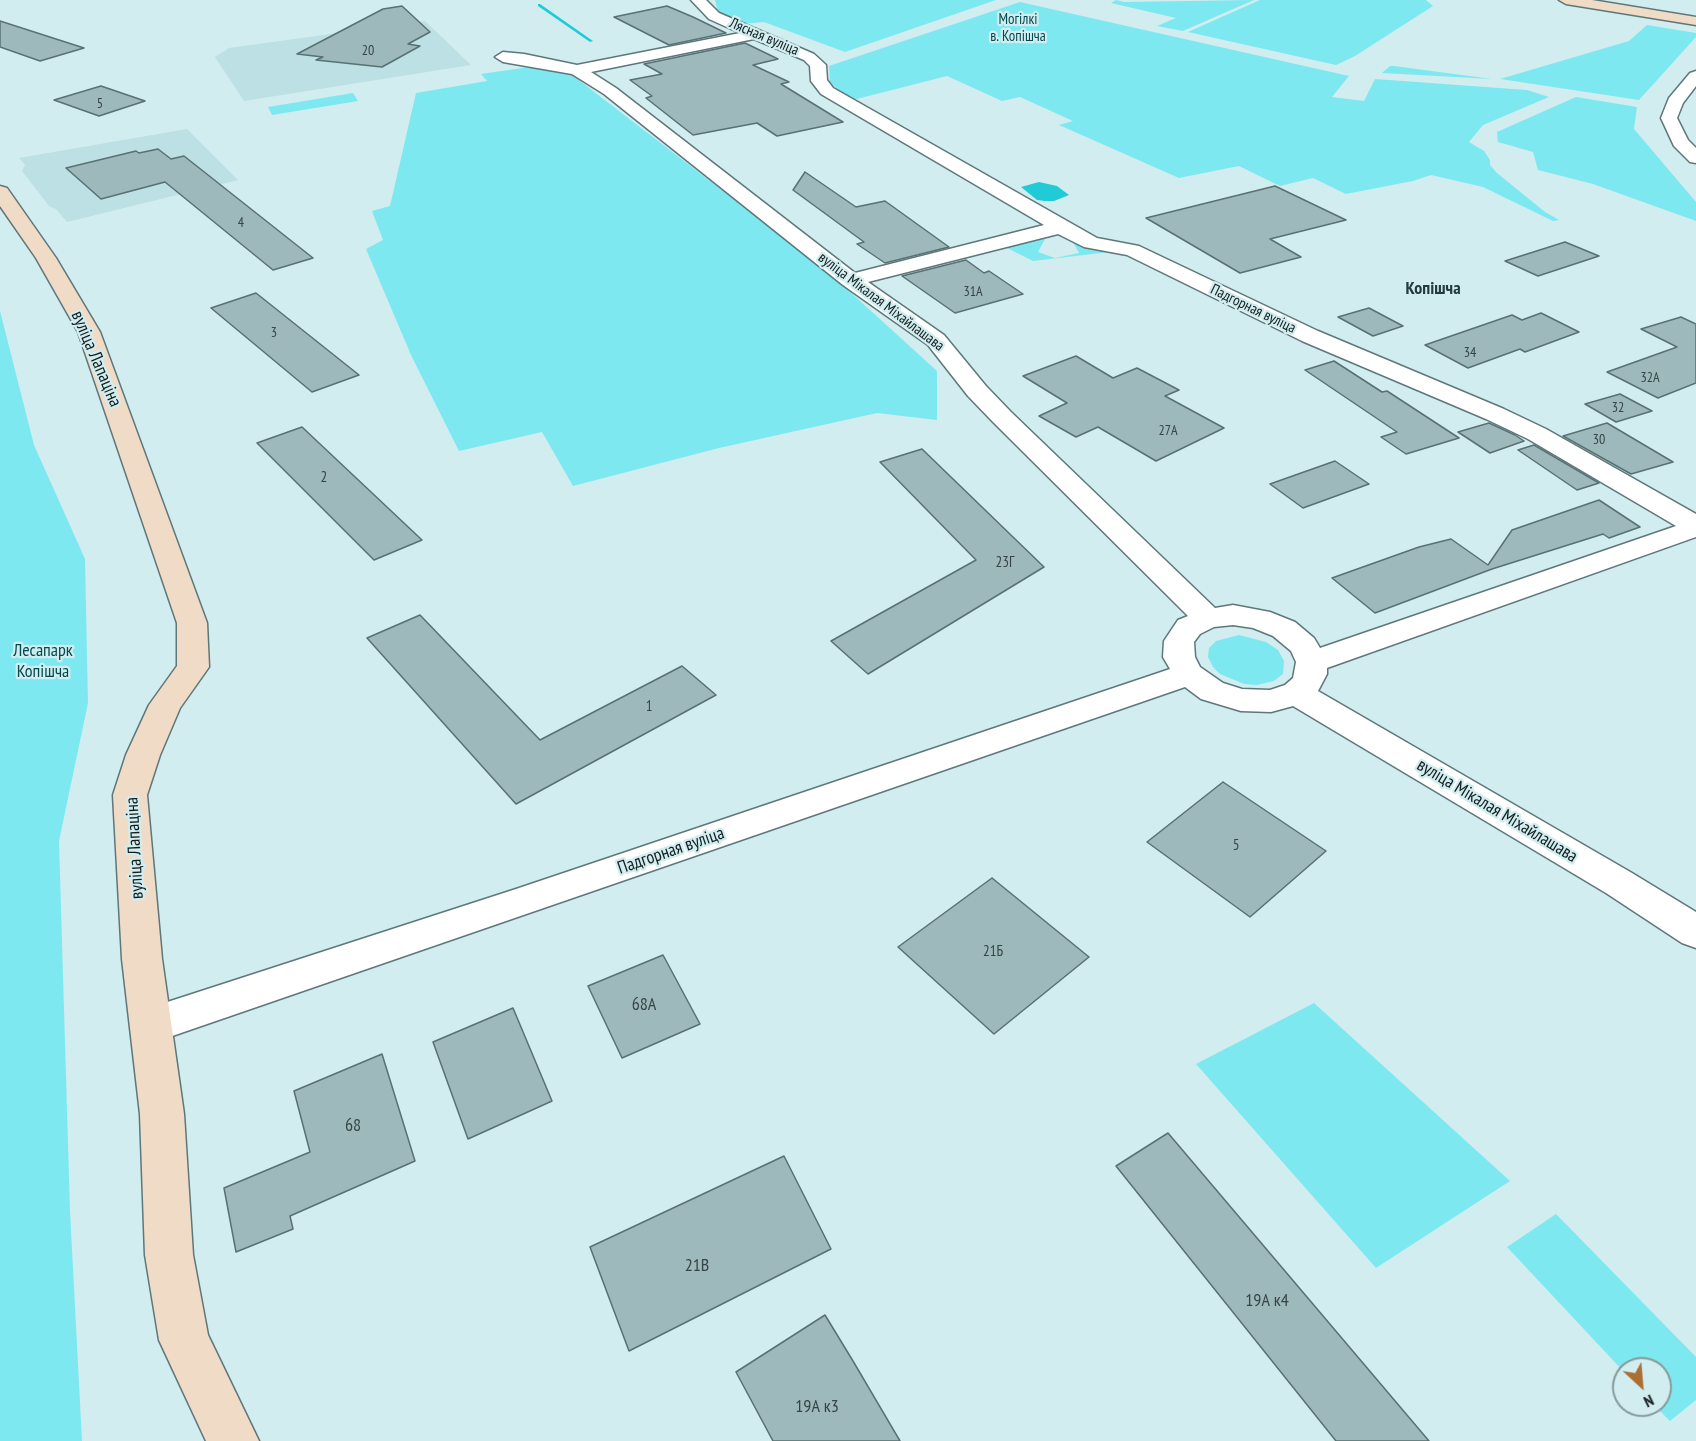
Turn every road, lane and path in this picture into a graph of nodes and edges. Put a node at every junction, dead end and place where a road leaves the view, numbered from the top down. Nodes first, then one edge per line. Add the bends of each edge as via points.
1 (698, 0) edge
2 (1566, 0) edge
3 (1599, 0) edge
4 (1696, 16) edge
5 (1696, 21) edge
6 (755, 34) junction
7 (503, 57) dead end
8 (577, 70) junction
9 (1696, 76) edge
10 (819, 81) joint
11 (1696, 158) edge
12 (0, 192) edge
13 (1061, 227) junction
14 (851, 280) junction
15 (1696, 527) edge
16 (1208, 618) junction
17 (1312, 662) junction
18 (1189, 674) junction
19 (1296, 693) junction
20 (1696, 932) edge
21 (152, 1025) junction
22 (233, 1441) edge

1 - 6 street, Лясная вуліца via 714,16
2 - 5 main road
3 - 4 main road
6 - 8 street
6 - 10 street, Лясная вуліца via 809,57 818,65
7 - 8 street
8 - 14 street, вуліца Мікалая Міхайлашава via 610,91
9 - 11 street via 1675,102 1669,118 1672,131
10 - 13 street, Падгорная вуліца via 827,91 874,120
12 - 21 main road, вуліца Лапаціна via 46,258 89,332 192,623 193,667 165,705 130,795 142,959
13 - 14 street
13 - 15 street, Падгорная вуліца via 1091,243 1132,250 1310,336 1495,414
14 - 16 street, вуліца Мікалая Міхайлашава via 936,340 1002,417
15 - 17 street, Падгорная вуліца
16 - 17 street via 1233,615 1259,619 1284,629 1303,645
16 - 18 street via 1189,627 1179,641 1179,657
17 - 19 street via 1306,684
18 - 19 street via 1212,691 1241,700 1271,701
18 - 21 street, Падгорная вуліца
19 - 20 street, вуліца Мікалая Міхайлашава
21 - 22 main road, вуліца Лапаціна via 162,1114 170,1255 184,1340

